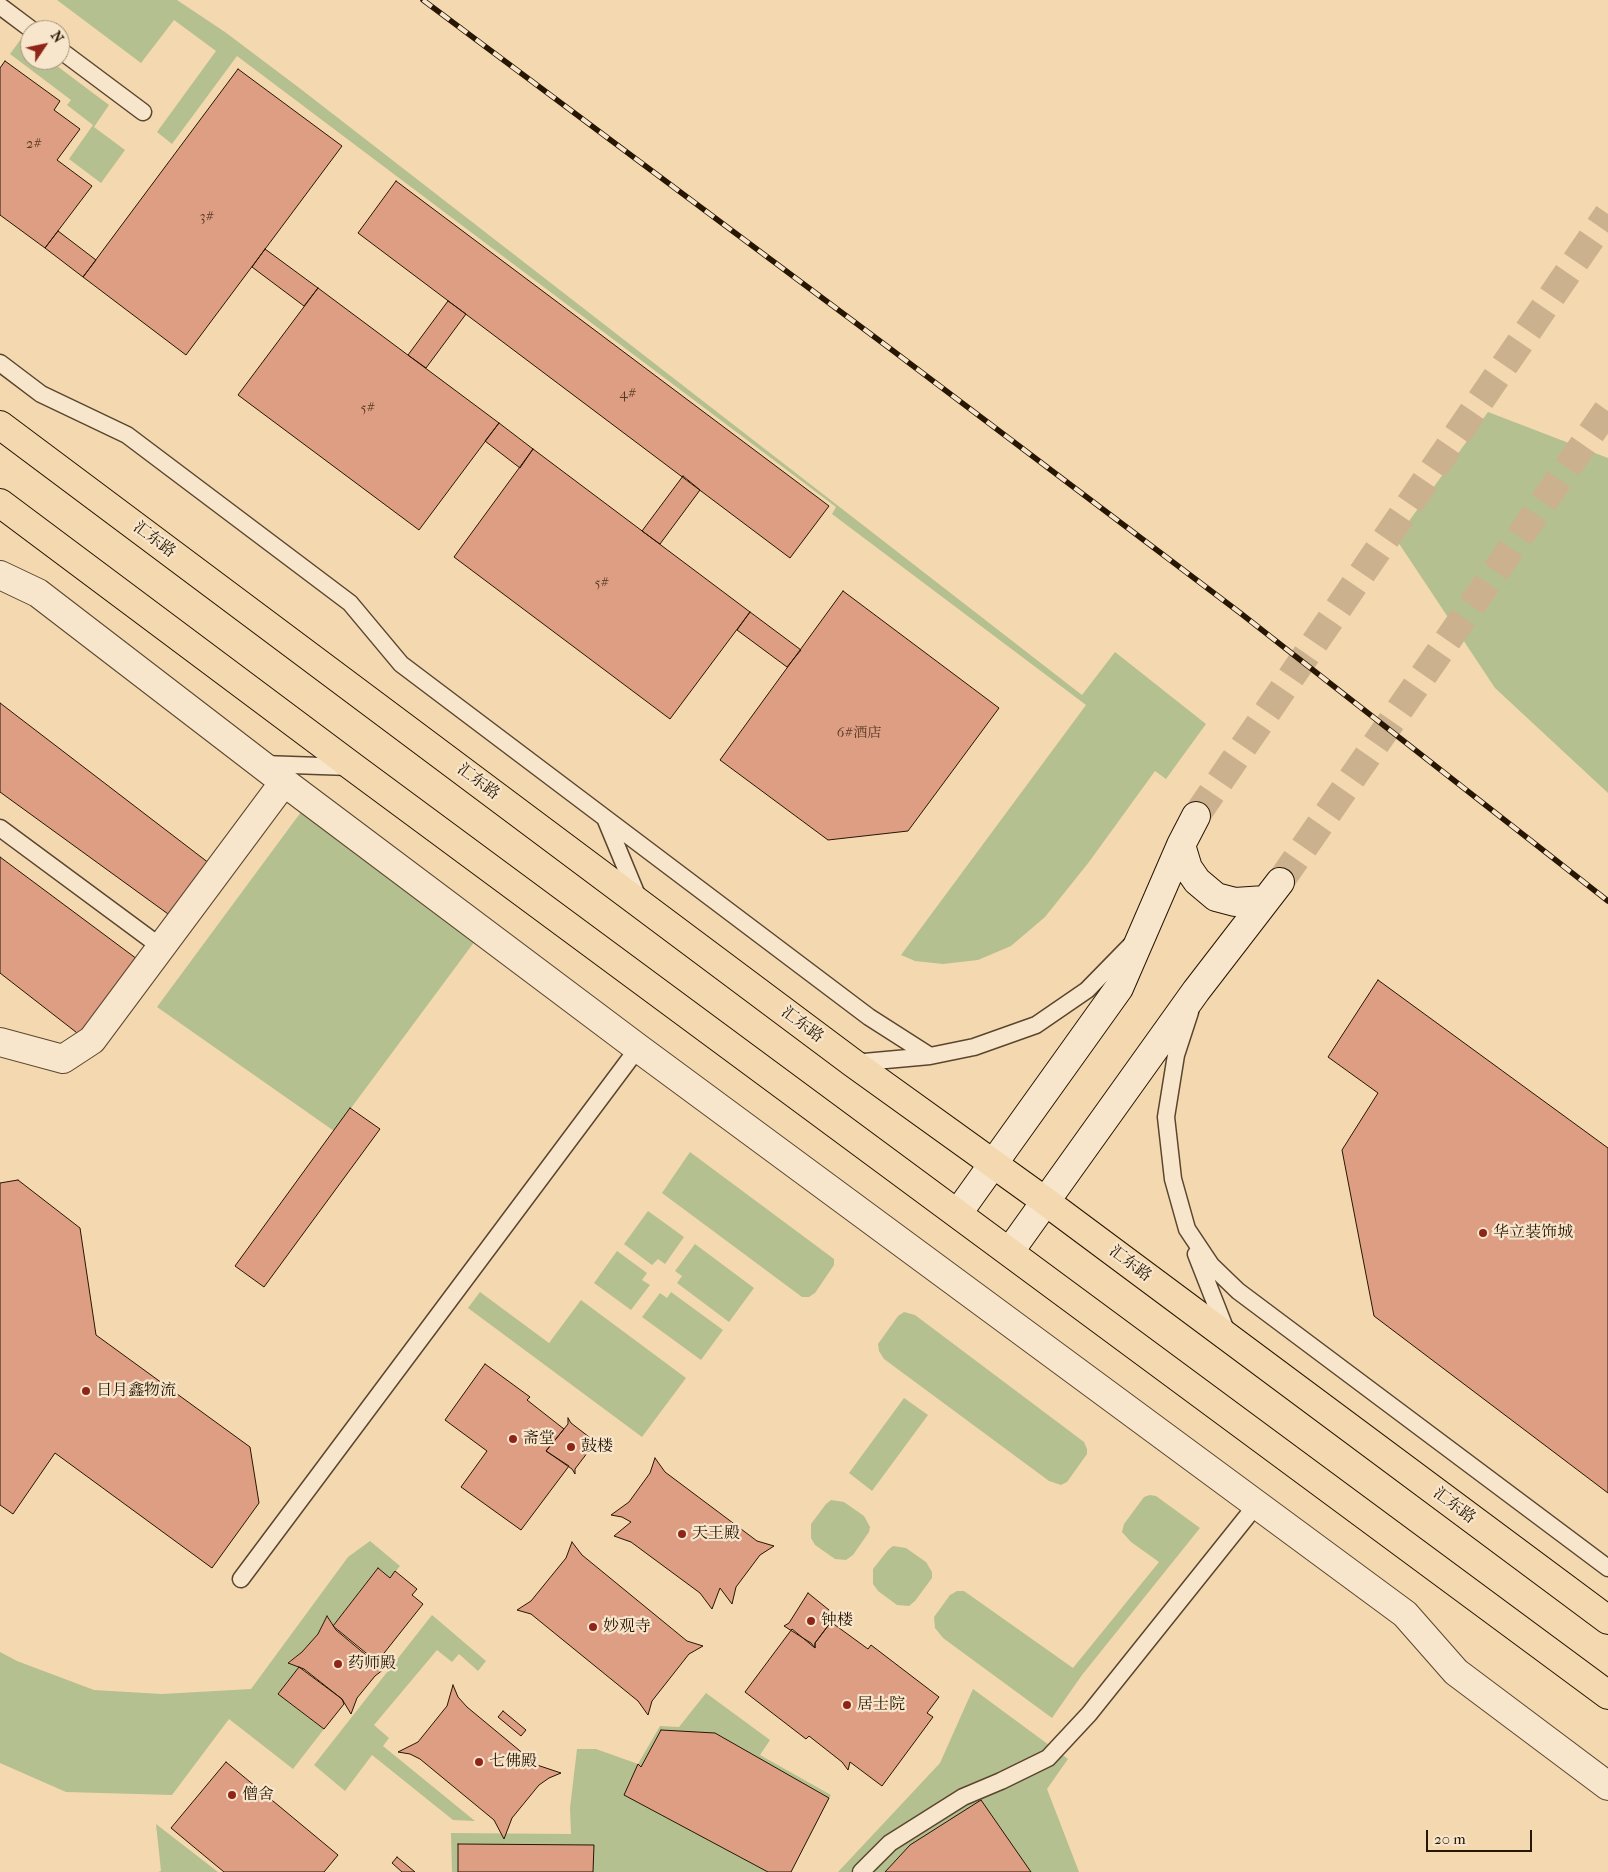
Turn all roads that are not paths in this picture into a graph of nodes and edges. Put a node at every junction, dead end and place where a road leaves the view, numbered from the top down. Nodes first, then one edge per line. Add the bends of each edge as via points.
1 (0, 6) edge
2 (20, 21) edge
3 (70, 57) edge
4 (143, 112) dead end
5 (0, 364) edge
6 (0, 425) edge
7 (0, 503) edge
8 (0, 575) edge
9 (260, 763) junction
10 (353, 767) junction
11 (284, 782) junction
12 (604, 816) junction
13 (1196, 816) tunnel mouth
14 (0, 828) edge
15 (1181, 845) junction
16 (641, 904) junction
17 (1145, 931) junction
18 (161, 947) junction
19 (1196, 991) junction
20 (0, 1042) edge
21 (638, 1048) junction
22 (930, 1056) junction
23 (853, 1064) junction
24 (991, 1163) junction
25 (1045, 1201) junction
26 (958, 1213) junction
27 (1187, 1229) junction
28 (1010, 1251) junction
29 (1229, 1338) junction
30 (1257, 1504) junction
31 (1608, 1568) edge
32 (242, 1579) dead end
33 (1608, 1620) edge
34 (1608, 1695) edge
35 (1608, 1786) edge
36 (861, 1872) edge

1 - 2 lane
3 - 4 lane
5 - 12 lane via 41,394 127,435 350,603 401,664
6 - 16 main road, 汇东路
7 - 10 main road
8 - 9 street via 38,592
9 - 10 lane
9 - 11 street
10 - 26 main road
11 - 18 street
11 - 21 street
12 - 16 lane
12 - 22 lane via 869,1017
13 - 15 street
14 - 18 lane
15 - 17 street
15 - 19 street via 1188,868 1197,882 1216,897 1235,902 1272,891
16 - 23 main road, 汇东路
17 - 22 lane via 1087,990 1036,1025 974,1047
17 - 24 street via 1118,988
18 - 20 street via 92,1040 63,1059
19 - 25 street
19 - 27 lane via 1176,1055 1166,1117 1173,1179
21 - 30 street
21 - 32 lane
22 - 23 lane
23 - 24 main road, 汇东路
24 - 25 main road, 汇东路
24 - 26 street
25 - 28 street
25 - 29 main road, 汇东路
26 - 28 main road
27 - 29 lane
27 - 31 lane via 1211,1265 1238,1291
28 - 34 main road
29 - 33 main road, 汇东路
30 - 35 street via 1406,1614 1456,1672
30 - 36 lane via 1089,1714 1048,1758 963,1797 890,1843

